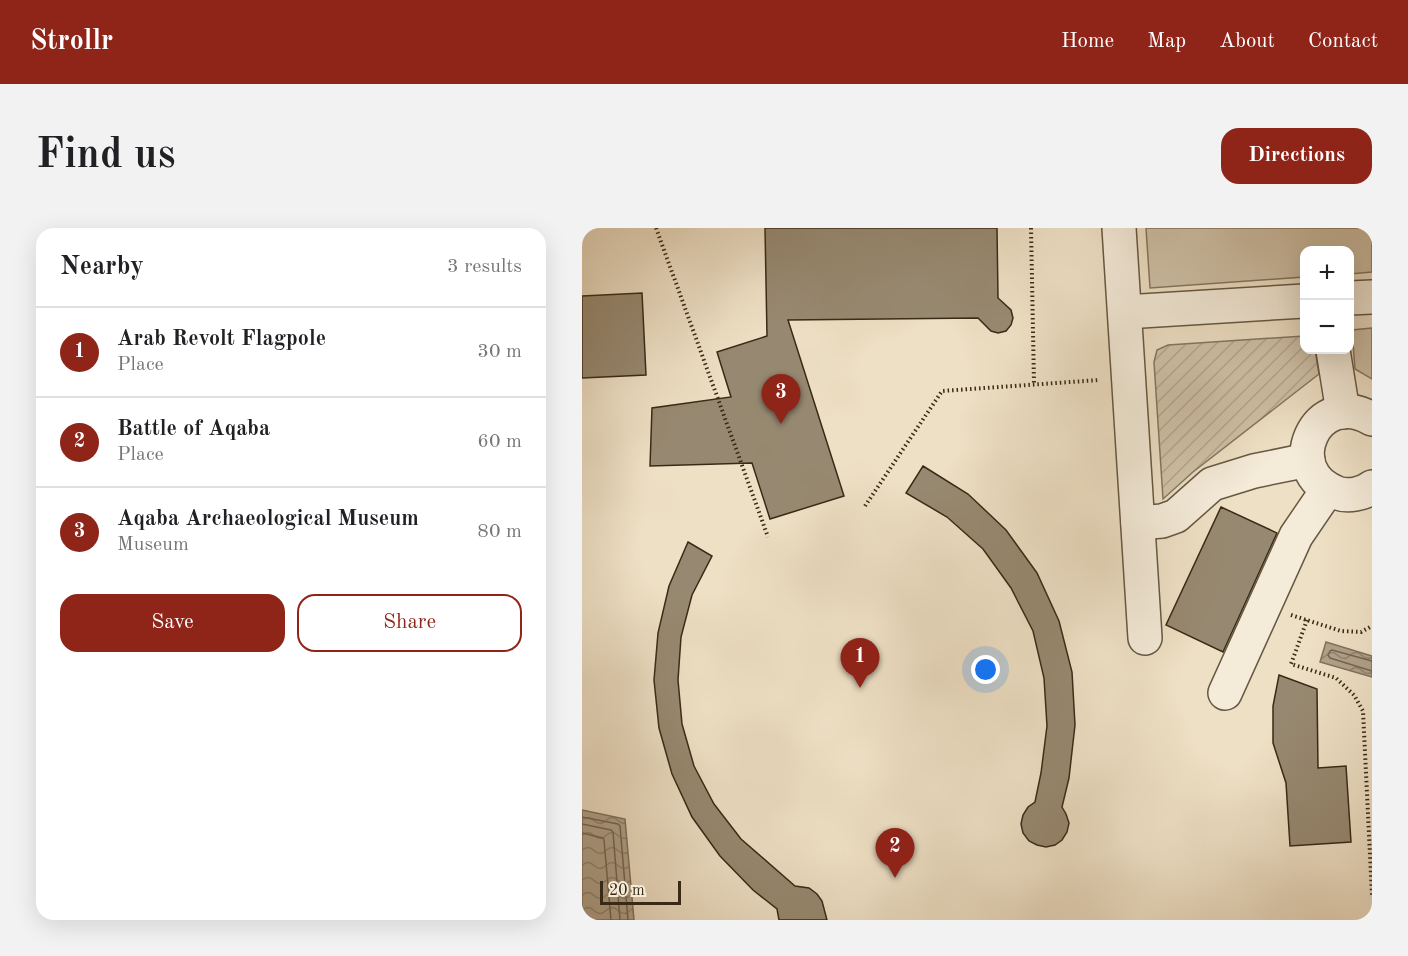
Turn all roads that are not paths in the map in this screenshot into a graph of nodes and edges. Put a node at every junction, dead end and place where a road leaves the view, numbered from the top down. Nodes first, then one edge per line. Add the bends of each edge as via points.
1 (1119, 228) edge
2 (1372, 297) edge
3 (1354, 298) edge
4 (1300, 301) edge
5 (1125, 312) junction
6 (1334, 354) edge
7 (1357, 415) edge
8 (1308, 460) junction
9 (1372, 487) edge
10 (1328, 489) junction
11 (1138, 523) junction
12 (1145, 638) dead end
13 (1225, 693) dead end

1 - 5 lane
2 - 3 lane
4 - 5 lane
5 - 11 lane
6 - 7 lane
7 - 8 lane via 1337,412 1315,427 1308,440
8 - 10 lane via 1316,480
8 - 11 lane via 1212,484 1176,516
9 - 10 lane via 1355,494
10 - 13 lane via 1296,536
11 - 12 lane

